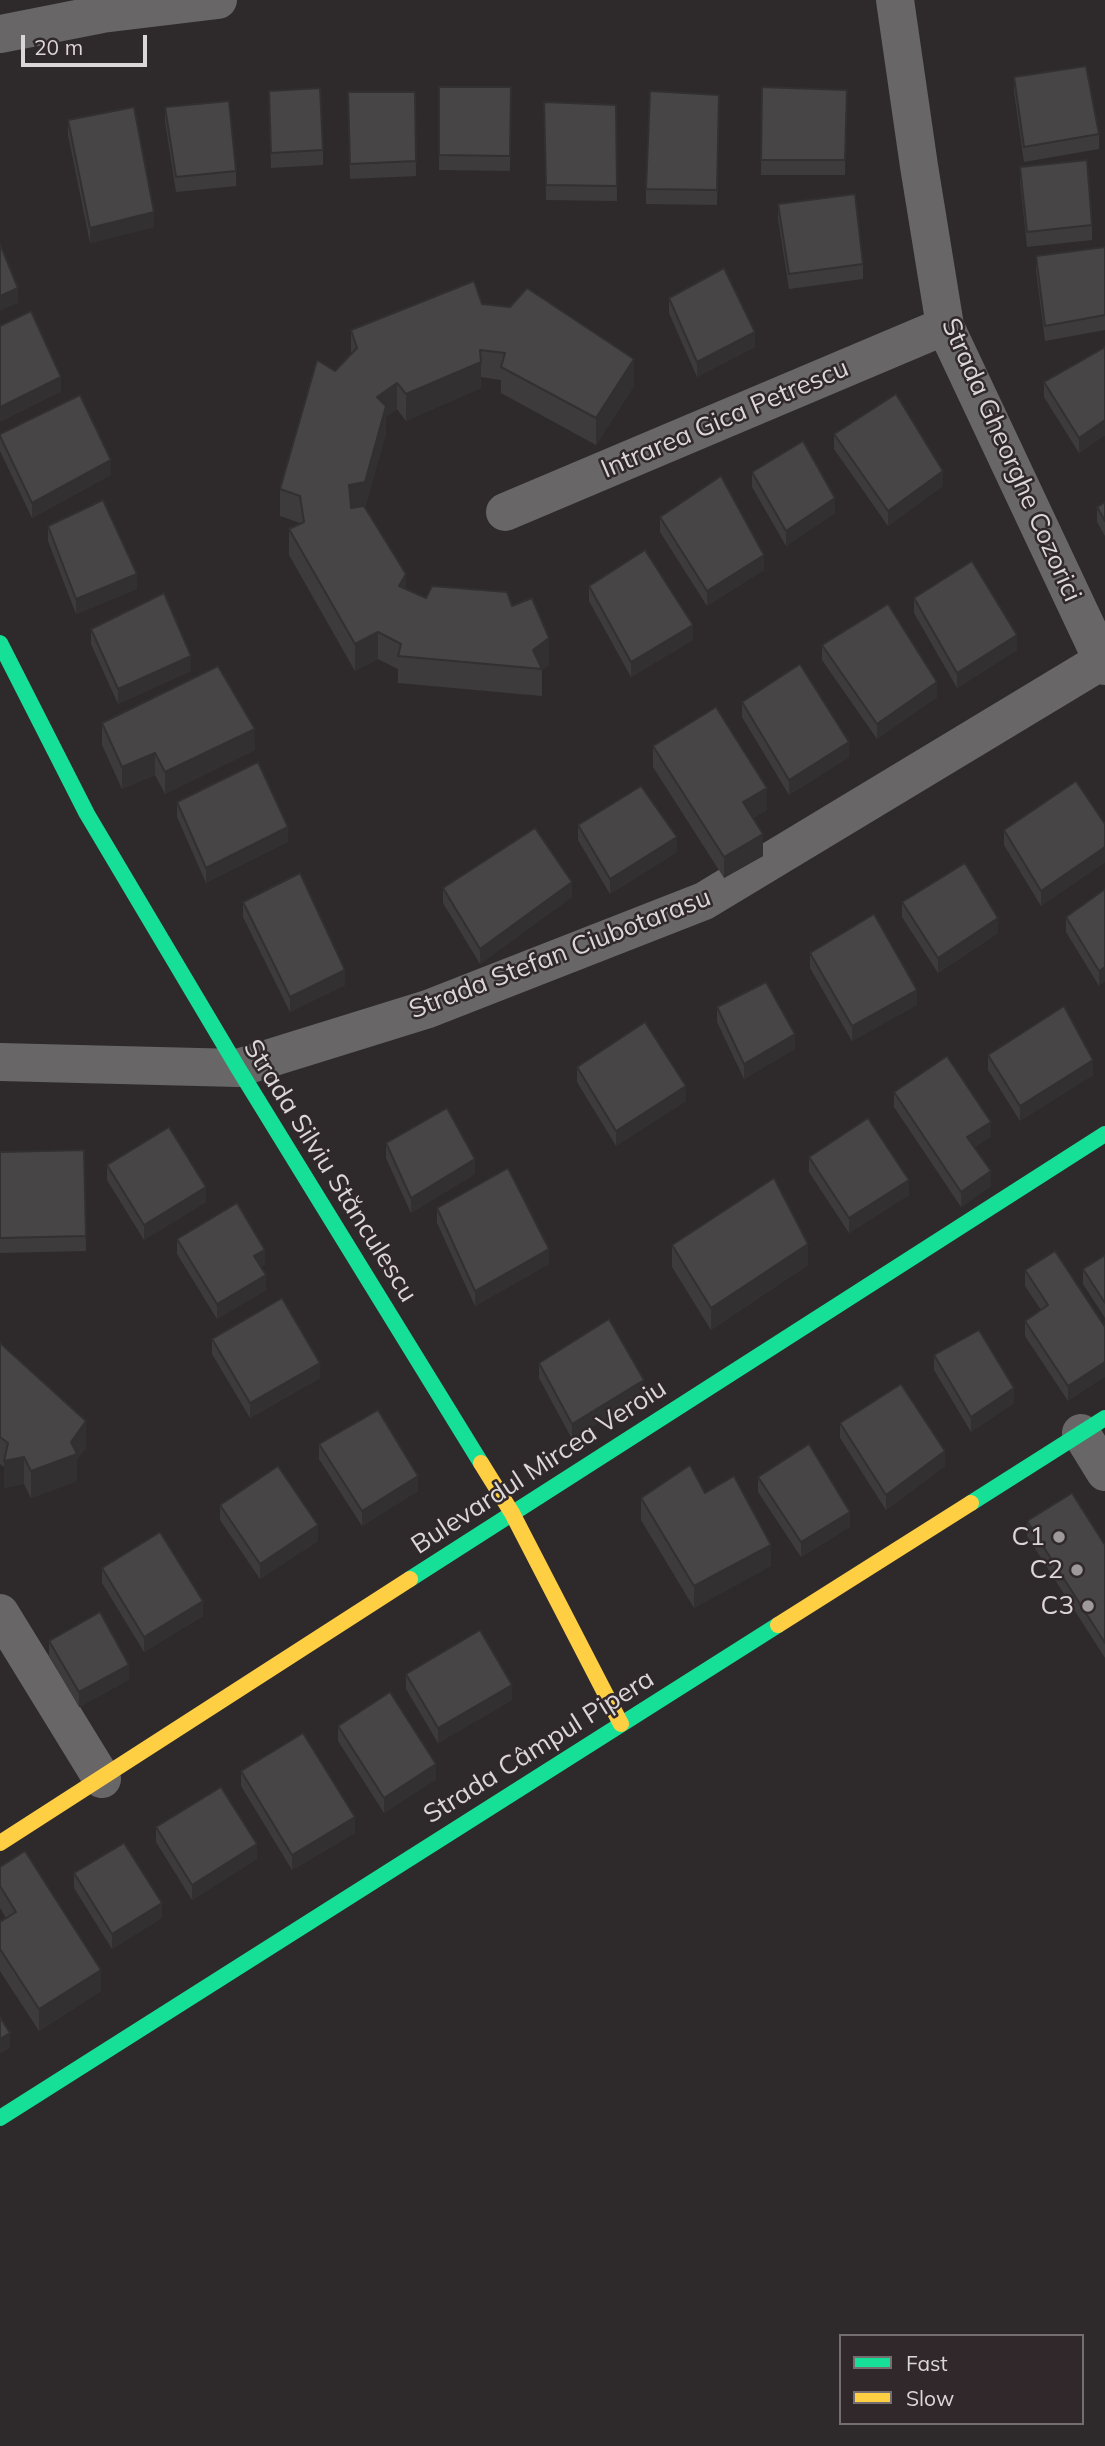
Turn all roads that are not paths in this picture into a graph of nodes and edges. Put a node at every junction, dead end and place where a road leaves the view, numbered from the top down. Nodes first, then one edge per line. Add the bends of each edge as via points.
1 (218, 0) edge
2 (895, 0) edge
3 (0, 34) edge
4 (945, 326) junction
5 (505, 512) dead end
6 (0, 643) edge
7 (1104, 662) edge
8 (0, 1062) edge
9 (238, 1068) junction
10 (1105, 1134) edge
11 (1093, 1425) edge
12 (1105, 1472) edge
13 (512, 1513) junction
14 (0, 1613) edge
15 (621, 1724) junction
16 (102, 1779) junction
17 (0, 1843) edge
18 (0, 2118) edge

1 - 3 street via 102,14
2 - 4 street, Strada Gheorghe Cozorici
4 - 5 street, Intrarea Gica Petrescu
4 - 7 street, Strada Gheorghe Cozorici
6 - 9 street, Strada Silviu Stănculescu via 87,814
7 - 9 street, Strada Stefan Ciubotarasu via 704,901 428,1009
8 - 9 street, Strada Stefan Ciubotarasu
9 - 13 street, Strada Silviu Stănculescu
10 - 13 street, Bulevardul Mircea Veroiu
11 - 12 street
11 - 15 street, Strada Câmpul Pipera
13 - 15 street, Strada Silviu Stănculescu
13 - 16 street, Bulevardul Mircea Veroiu
14 - 16 street
15 - 18 street, Strada Câmpul Pipera
16 - 17 street, Bulevardul Mircea Veroiu

